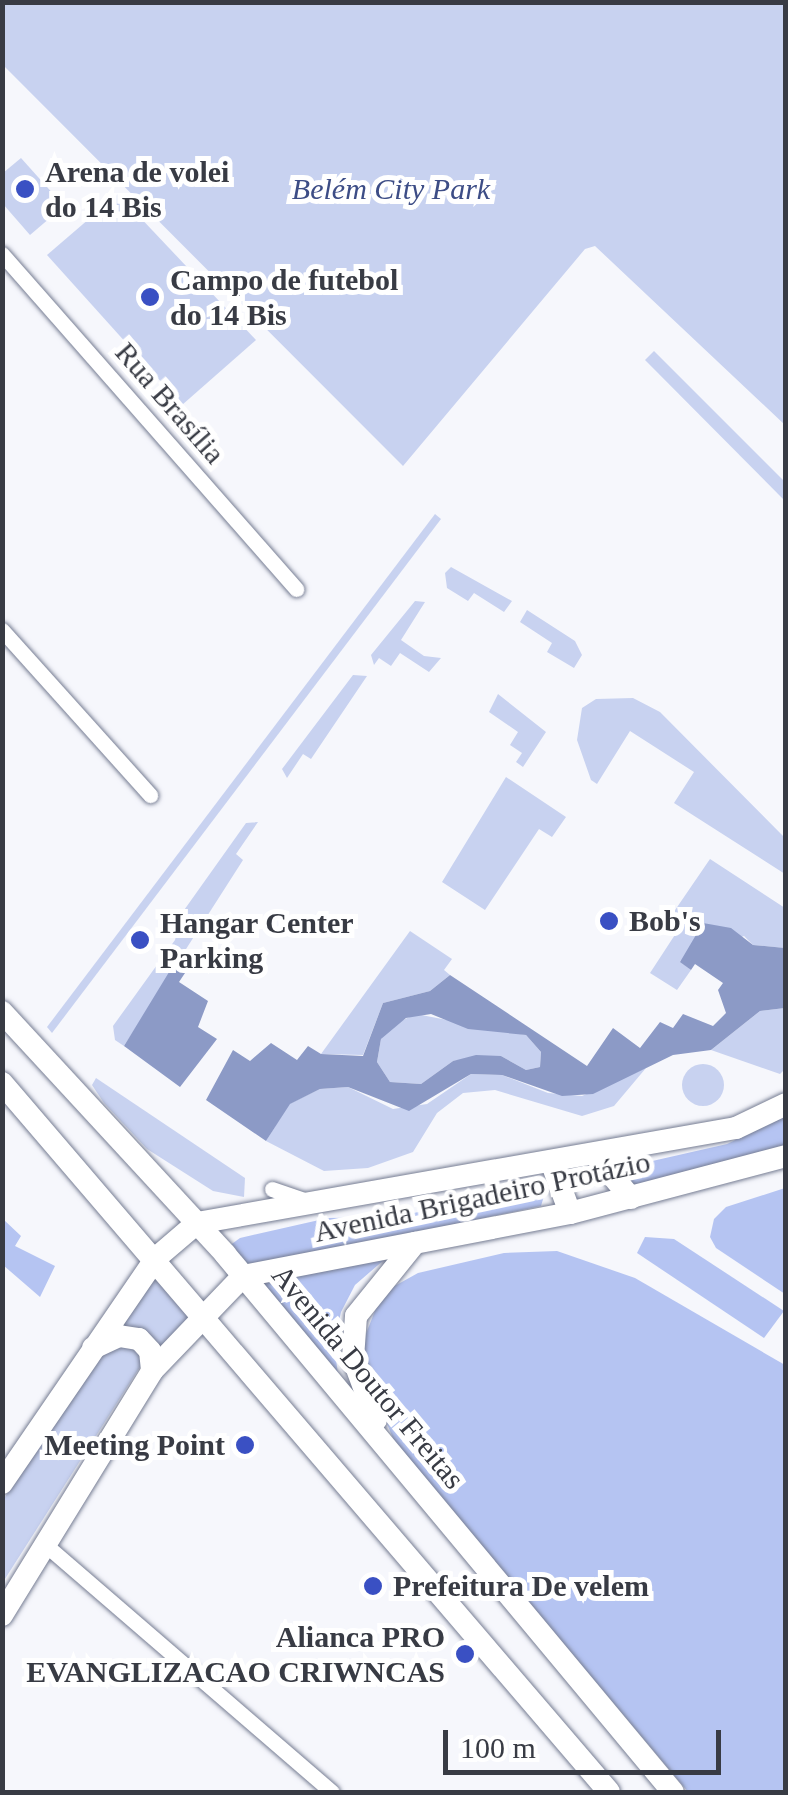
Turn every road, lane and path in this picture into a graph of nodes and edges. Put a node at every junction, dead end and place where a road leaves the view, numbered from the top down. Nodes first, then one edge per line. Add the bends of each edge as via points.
1 (2, 254) edge
2 (296, 588) dead end
3 (2, 630) edge
4 (150, 795) dead end
5 (2, 1012) edge
6 (2, 1083) edge
7 (786, 1104) edge
8 (595, 1155) junction
9 (786, 1156) edge
10 (552, 1164) junction
11 (272, 1189) dead end
12 (631, 1198) junction
13 (318, 1205) junction
14 (570, 1213) junction
15 (197, 1223) junction
16 (416, 1242) junction
17 (156, 1258) junction
18 (243, 1276) junction
19 (201, 1315) junction
20 (93, 1348) junction
21 (152, 1372) junction
22 (387, 1446) junction
23 (2, 1483) edge
24 (48, 1547) junction
25 (2, 1615) edge
26 (332, 1792) edge
27 (609, 1792) edge
28 (673, 1792) edge

1 - 2 street, Rua Brasília
3 - 4 street
5 - 15 main road, Avenida Doutor Freitas
6 - 17 main road
7 - 8 main road, Avenida Brigadeiro Protázio via 736,1128
8 - 10 main road, Avenida Brigadeiro Protázio
8 - 12 main road
9 - 12 main road, Avenida Brigadeiro Protázio
10 - 13 main road, Avenida Brigadeiro Protázio
10 - 14 main road
11 - 13 street
12 - 14 main road, Avenida Brigadeiro Protázio
13 - 15 main road, Avenida Brigadeiro Protázio
14 - 16 main road, Avenida Brigadeiro Protázio
15 - 17 main road
15 - 18 main road, Avenida Doutor Freitas
16 - 18 main road, Avenida Brigadeiro Protázio
16 - 22 main road via 369,1295 353,1335 353,1358
17 - 19 main road
17 - 20 main road
18 - 19 main road
18 - 22 main road, Avenida Doutor Freitas
19 - 21 main road
19 - 27 main road
20 - 21 main road via 119,1336 139,1339 150,1351
20 - 23 main road
21 - 24 main road
22 - 28 main road, Avenida Doutor Freitas
24 - 25 main road
24 - 26 street

